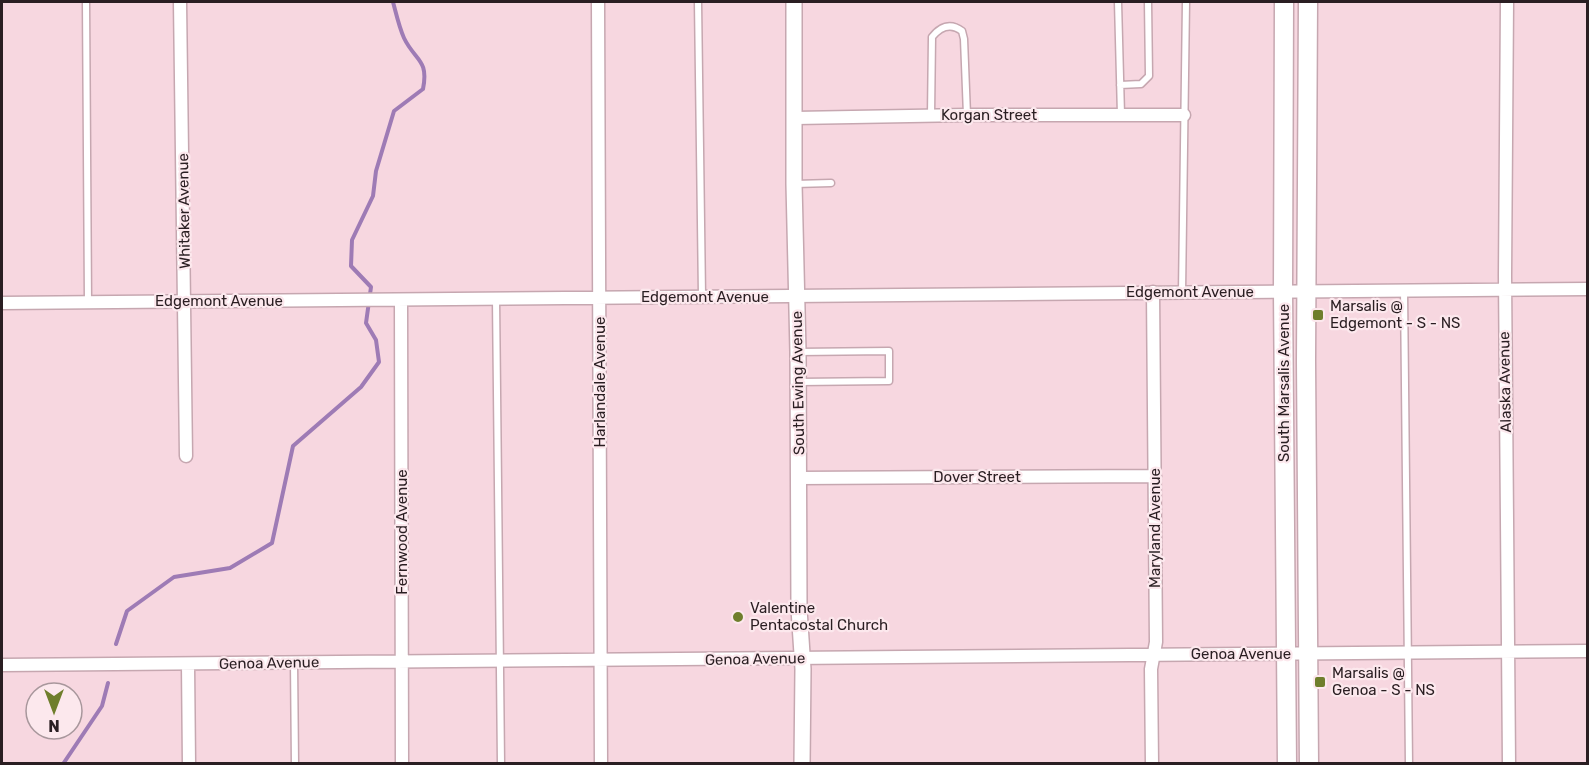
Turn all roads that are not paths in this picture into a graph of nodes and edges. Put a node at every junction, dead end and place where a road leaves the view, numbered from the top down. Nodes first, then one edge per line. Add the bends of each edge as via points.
1 (86, 2) edge
2 (180, 2) edge
3 (598, 2) edge
4 (698, 2) edge
5 (794, 2) edge
6 (1118, 2) edge
7 (1148, 2) edge
8 (1186, 2) edge
9 (1284, 2) edge
10 (1308, 2) edge
11 (1508, 2) edge
12 (1120, 85) junction
13 (967, 115) junction
14 (1121, 115) junction
15 (1184, 115) junction
16 (931, 116) junction
17 (795, 118) junction
18 (831, 183) dead end
19 (794, 184) junction
20 (1587, 289) edge
21 (1404, 290) junction
22 (1505, 290) junction
23 (1306, 291) junction
24 (1153, 292) junction
25 (1182, 292) junction
26 (1283, 292) junction
27 (702, 296) junction
28 (797, 296) junction
29 (600, 298) junction
30 (496, 299) junction
31 (401, 300) junction
32 (185, 301) junction
33 (2, 303) edge
34 (88, 303) junction
35 (798, 352) junction
36 (798, 382) junction
37 (186, 456) dead end
38 (1155, 476) junction
39 (799, 478) junction
40 (1508, 651) junction
41 (1587, 651) edge
42 (1407, 652) junction
43 (1309, 653) junction
44 (1153, 654) junction
45 (1286, 654) junction
46 (802, 658) junction
47 (403, 660) junction
48 (500, 660) junction
49 (601, 660) junction
50 (294, 662) junction
51 (188, 664) junction
52 (2, 665) edge
53 (189, 764) edge
54 (295, 764) edge
55 (402, 764) edge
56 (501, 764) edge
57 (601, 764) edge
58 (802, 764) edge
59 (1152, 764) edge
60 (1287, 764) edge
61 (1309, 764) edge
62 (1409, 764) edge
63 (1509, 764) edge

1 - 34 lane
2 - 32 street, Whitaker Avenue
3 - 29 street, Harlandale Avenue
4 - 27 lane
5 - 17 street, South Ewing Avenue
6 - 12 lane
7 - 12 lane via 1149,76 1141,84
8 - 15 lane
9 - 26 main road, South Marsalis Avenue
10 - 23 main road, South Marsalis Avenue
11 - 22 street, Alaska Avenue
12 - 14 lane
13 - 14 street, Korgan Street
13 - 16 street, Korgan Street
13 - 16 lane via 964,39 962,31 952,26 938,30 932,38
14 - 15 street, Korgan Street
15 - 25 lane
16 - 17 street, Korgan Street
17 - 19 street, South Ewing Avenue
18 - 19 lane
19 - 28 street, South Ewing Avenue
20 - 22 street, Edgemont Avenue
21 - 22 street, Edgemont Avenue
21 - 23 street, Edgemont Avenue
21 - 42 lane
22 - 40 street, Alaska Avenue
23 - 26 street, Edgemont Avenue
23 - 43 main road, South Marsalis Avenue
24 - 25 street, Edgemont Avenue
24 - 28 street, Edgemont Avenue
24 - 38 street, Maryland Avenue
25 - 26 street, Edgemont Avenue
26 - 45 main road, South Marsalis Avenue
27 - 28 street, Edgemont Avenue
27 - 29 street, Edgemont Avenue
28 - 35 street, South Ewing Avenue
29 - 30 street, Edgemont Avenue
29 - 49 street, Harlandale Avenue
30 - 31 street, Edgemont Avenue
30 - 48 lane
31 - 32 street, Edgemont Avenue
31 - 47 street, Fernwood Avenue
32 - 34 street, Edgemont Avenue
32 - 37 street, Whitaker Avenue
33 - 34 street, Edgemont Avenue
35 - 36 street, South Ewing Avenue
35 - 36 lane via 889,351 889,381
36 - 39 street, South Ewing Avenue
38 - 39 street, Dover Street
38 - 44 street, Maryland Avenue
39 - 46 street, South Ewing Avenue
40 - 41 street, Genoa Avenue
40 - 42 street, Genoa Avenue
40 - 63 street, Alaska Avenue
42 - 43 street, Genoa Avenue
42 - 62 lane
43 - 45 street, Genoa Avenue
43 - 61 main road, South Marsalis Avenue
44 - 45 street, Genoa Avenue
44 - 46 street, Genoa Avenue
44 - 59 street, Maryland Avenue
45 - 60 main road, South Marsalis Avenue
46 - 49 street, Genoa Avenue
46 - 58 street, South Ewing Avenue
47 - 48 street, Genoa Avenue
47 - 50 street, Genoa Avenue
47 - 55 street, Fernwood Avenue
48 - 49 street, Genoa Avenue
48 - 56 lane
49 - 57 street, Harlandale Avenue
50 - 51 street, Genoa Avenue
50 - 54 lane
51 - 52 street, Genoa Avenue
51 - 53 street

